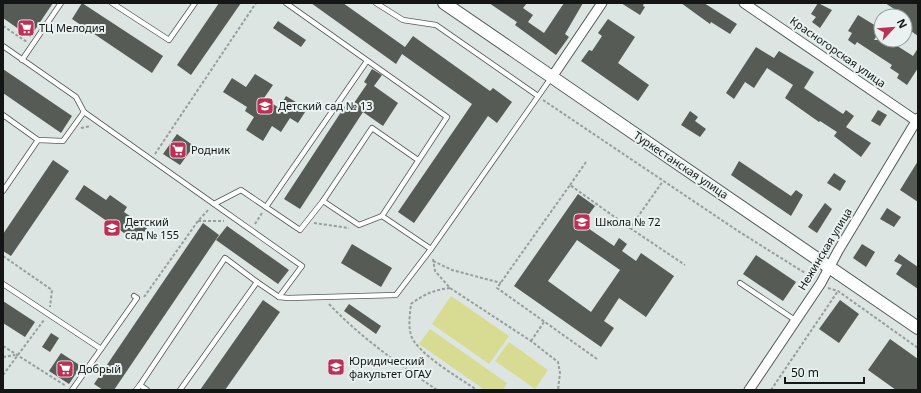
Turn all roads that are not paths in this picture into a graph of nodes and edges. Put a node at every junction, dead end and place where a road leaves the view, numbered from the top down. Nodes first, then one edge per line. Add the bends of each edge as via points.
1 (60, 3) edge
2 (112, 3) edge
3 (195, 3) edge
4 (286, 3) edge
5 (376, 3) edge
6 (444, 3) edge
7 (602, 3) edge
8 (744, 3) edge
9 (3, 46) edge
10 (22, 60) junction
11 (367, 61) junction
12 (552, 77) junction
13 (538, 96) junction
14 (84, 112) junction
15 (3, 115) edge
16 (917, 120) edge
17 (38, 140) junction
18 (418, 160) junction
19 (3, 191) edge
20 (323, 201) junction
21 (214, 204) junction
22 (266, 207) junction
23 (382, 216) junction
24 (431, 250) junction
25 (830, 267) junction
26 (257, 282) junction
27 (740, 283) dead end
28 (3, 284) edge
29 (134, 296) dead end
30 (279, 297) junction
31 (795, 320) junction
32 (918, 328) edge
33 (101, 349) junction
34 (140, 385) junction
35 (72, 390) edge
36 (136, 390) edge
37 (147, 390) edge
38 (180, 390) edge
39 (750, 390) edge

1 - 10 lane
2 - 3 lane via 169,40
4 - 11 lane
5 - 13 lane via 403,20 436,26
6 - 12 main road, Туркестанская улица
7 - 12 street
8 - 16 street, Красногорская улица
9 - 10 lane
10 - 14 lane via 76,98
11 - 18 lane via 447,116
11 - 22 lane
12 - 13 lane
12 - 25 main road, Туркестанская улица
13 - 24 lane
14 - 17 lane via 63,141
14 - 21 lane
15 - 17 lane
16 - 25 street, Нежинская улица
17 - 19 lane
18 - 20 lane via 372,128
18 - 23 lane
20 - 22 lane via 300,230
20 - 23 lane via 360,225
21 - 22 lane via 241,190
21 - 30 lane via 302,266
23 - 24 lane
24 - 30 lane via 396,295
25 - 31 street, Нежинская улица
25 - 32 main road, Туркестанская улица
26 - 30 lane
26 - 34 lane via 224,258
26 - 38 lane
27 - 31 lane
28 - 33 lane
29 - 33 lane via 137,298
31 - 39 street, Нежинская улица
33 - 35 lane
34 - 36 lane
34 - 37 lane

